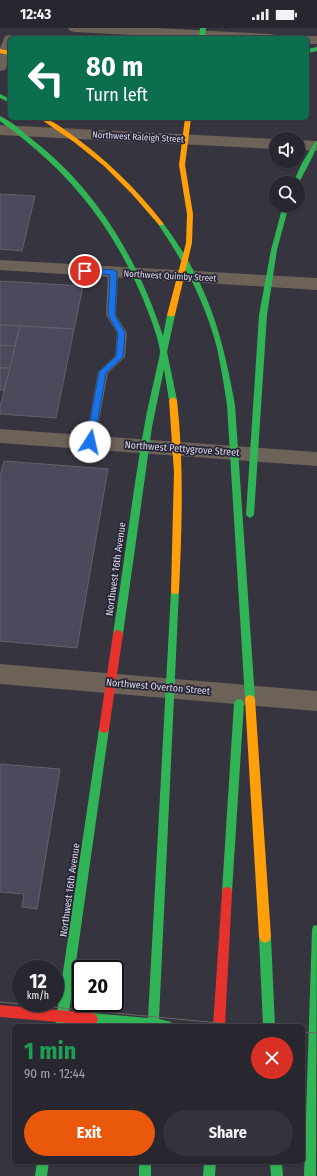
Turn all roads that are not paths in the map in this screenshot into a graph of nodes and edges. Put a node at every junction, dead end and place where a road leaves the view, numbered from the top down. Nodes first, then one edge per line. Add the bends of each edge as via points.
1 (75, 28) edge
2 (203, 34) edge
3 (236, 36) edge
4 (8, 44) edge
5 (0, 67) edge
6 (0, 118) edge
7 (45, 120) edge
8 (188, 120) edge
9 (0, 130) edge
10 (184, 140) junction
11 (317, 143) edge
12 (269, 144) edge
13 (305, 146) edge
14 (317, 146) edge
15 (299, 176) edge
16 (284, 212) edge
17 (0, 265) edge
18 (113, 272) junction
19 (180, 277) junction
20 (317, 284) edge
21 (0, 436) edge
22 (90, 442) junction
23 (145, 446) junction
24 (317, 459) edge
25 (0, 674) edge
26 (111, 683) junction
27 (317, 701) edge
28 (317, 930) edge
29 (0, 1011) edge
30 (62, 1022) edge
31 (114, 1024) edge
32 (153, 1024) edge
33 (219, 1024) edge
34 (269, 1024) edge
35 (305, 1041) edge
36 (317, 1042) edge
37 (43, 1164) edge
38 (145, 1164) edge
39 (210, 1164) edge
40 (276, 1164) edge
41 (41, 1176) edge
42 (145, 1176) edge
43 (210, 1176) edge
44 (277, 1176) edge
45 (310, 1176) edge

1 - 2 street
2 - 3 street
4 - 5 street
6 - 32 main road via 65,170 116,236 129,256 149,300 171,381 176,421 177,524
7 - 34 main road via 95,154 128,184 157,216 188,263 212,318 219,342 231,405
8 - 10 main road, Northwest 16th Avenue
9 - 10 street, Northwest Raleigh Street
10 - 12 street, Northwest Raleigh Street
10 - 19 main road, Northwest 16th Avenue via 182,165 190,214 190,231
11 - 15 main road
13 - 14 street
16 - 33 main road via 274,250 263,315
17 - 18 street, Northwest Quimby Street
18 - 19 street, Northwest Quimby Street
18 - 22 lane via 111,315 122,333 120,357 103,372
19 - 20 street, Northwest Quimby Street
19 - 23 main road, Northwest 16th Avenue
21 - 22 street, Northwest Pettygrove Street
22 - 23 street, Northwest Pettygrove Street
23 - 24 street, Northwest Pettygrove Street
23 - 26 main road, Northwest 16th Avenue
25 - 26 street, Northwest Overton Street
26 - 27 street, Northwest Overton Street
26 - 30 main road, Northwest 16th Avenue
28 - 45 main road
29 - 30 main road
30 - 31 main road
35 - 36 main road
37 - 41 main road
38 - 42 main road
39 - 43 main road
40 - 44 main road

